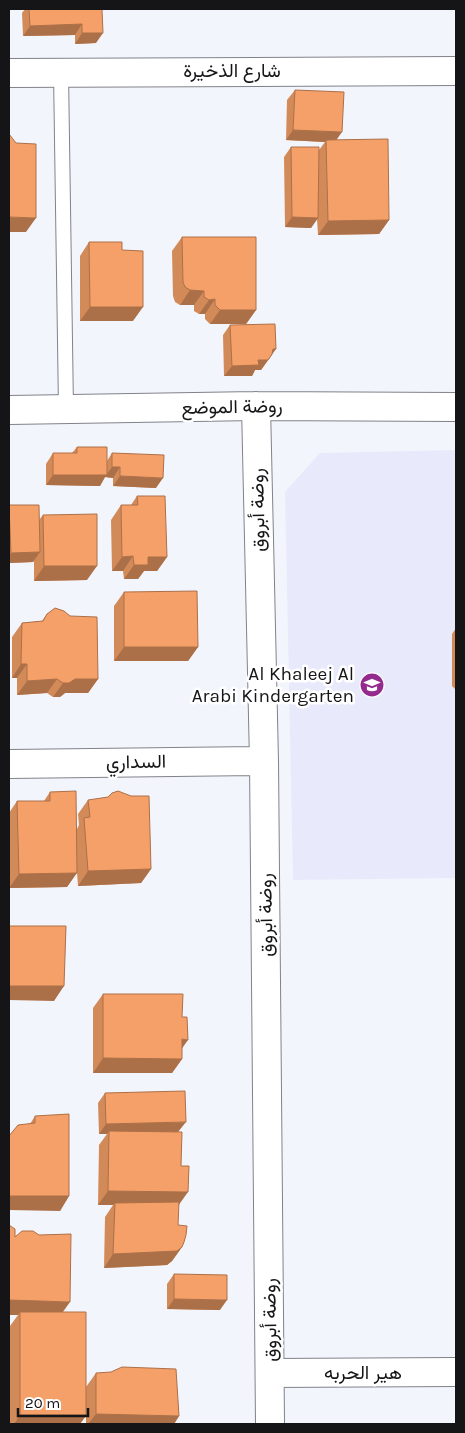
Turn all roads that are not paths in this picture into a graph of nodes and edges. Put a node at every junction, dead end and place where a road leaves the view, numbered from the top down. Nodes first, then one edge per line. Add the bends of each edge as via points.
1 (456, 71) edge
2 (9, 72) edge
3 (61, 72) junction
4 (256, 406) junction
5 (456, 407) edge
6 (66, 409) junction
7 (9, 410) edge
8 (264, 761) junction
9 (9, 764) edge
10 (456, 1372) edge
11 (270, 1373) junction
12 (270, 1424) edge

1 - 3 street, شارع الذخيرة
2 - 3 street, شارع الذخيرة
3 - 6 lane
4 - 5 street, روضة الموضع
4 - 6 street, روضة الموضع
4 - 8 street, روضة أبروق
6 - 7 street, روضة الموضع
8 - 9 street, السداري
8 - 11 street, روضة أبروق
10 - 11 street, هير الحربه
11 - 12 street, روضة أبروق

